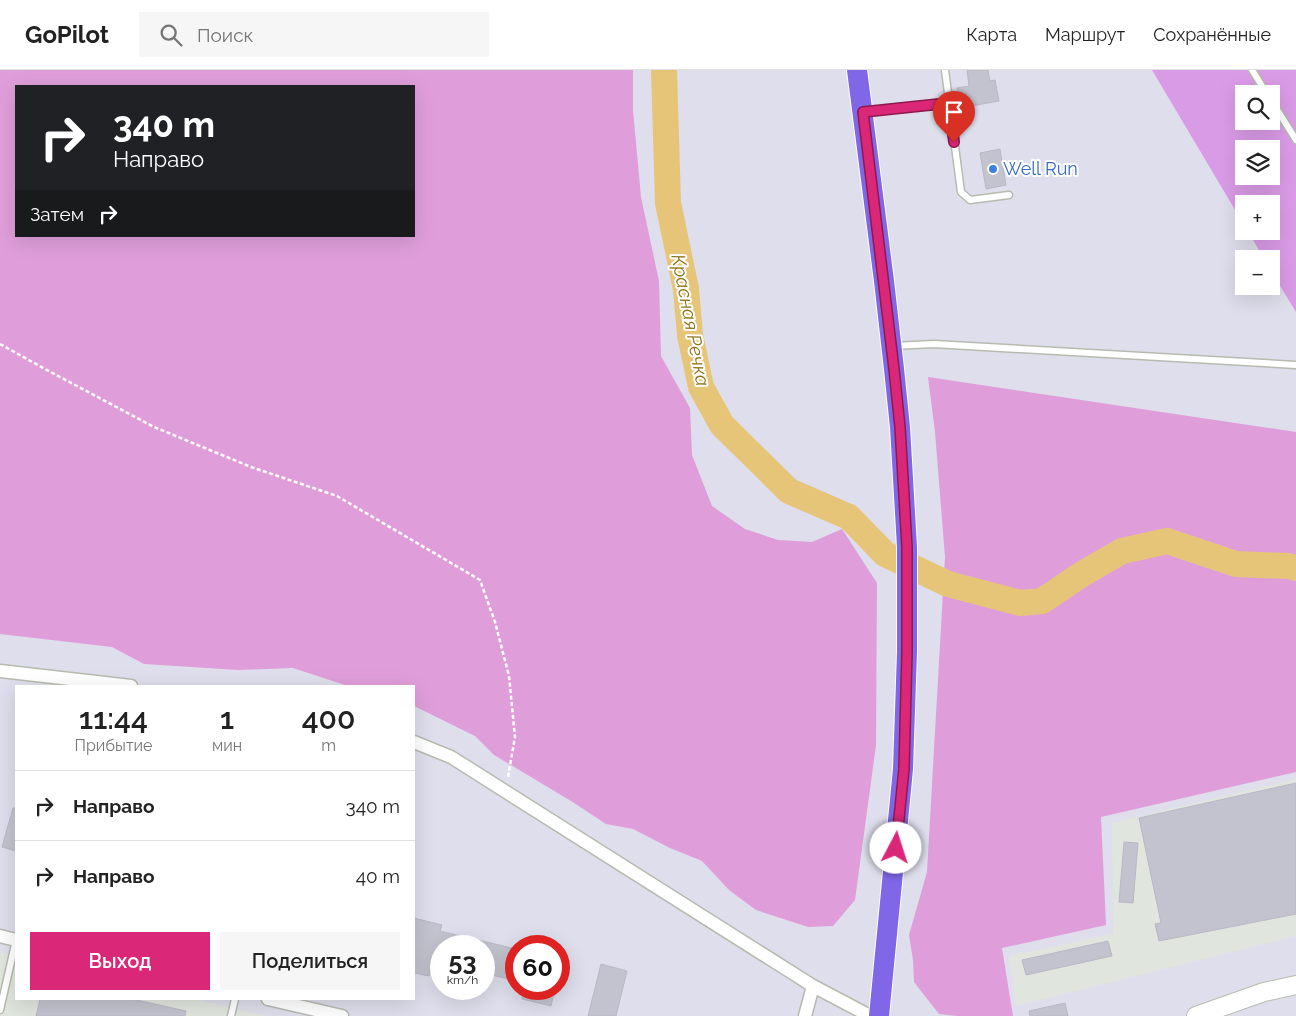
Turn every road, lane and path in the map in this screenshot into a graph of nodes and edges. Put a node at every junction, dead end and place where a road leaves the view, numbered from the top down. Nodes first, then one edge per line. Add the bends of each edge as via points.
1 (857, 70) edge
2 (945, 70) edge
3 (1252, 70) edge
4 (1261, 85) edge
5 (949, 103) junction
6 (863, 112) junction
7 (1280, 114) edge
8 (1296, 140) edge
9 (1008, 195) dead end
10 (0, 344) edge
11 (891, 346) junction
12 (1296, 365) edge
13 (0, 671) edge
14 (122, 685) edge
15 (415, 742) edge
16 (505, 791) junction
17 (0, 936) edge
18 (15, 940) edge
19 (15, 944) edge
20 (1296, 984) edge
21 (813, 986) junction
22 (235, 1000) edge
23 (272, 1000) edge
24 (0, 1010) edge
25 (231, 1016) edge
26 (342, 1016) edge
27 (806, 1016) edge
28 (870, 1016) edge
29 (879, 1016) edge
30 (1196, 1016) edge

1 - 6 main road
2 - 5 lane
3 - 4 lane
5 - 6 lane
5 - 9 lane via 961,192 970,200
6 - 11 main road
7 - 8 lane
10 - 16 path via 154,427 251,467 337,496 480,580 495,622 508,676 515,737
11 - 12 lane via 934,344
11 - 29 main road via 900,427 907,547 907,652 904,769
13 - 14 street
15 - 16 street via 451,756
16 - 21 street
17 - 18 street
19 - 24 lane
20 - 30 street
21 - 27 street
21 - 28 street
22 - 25 lane
23 - 26 street

